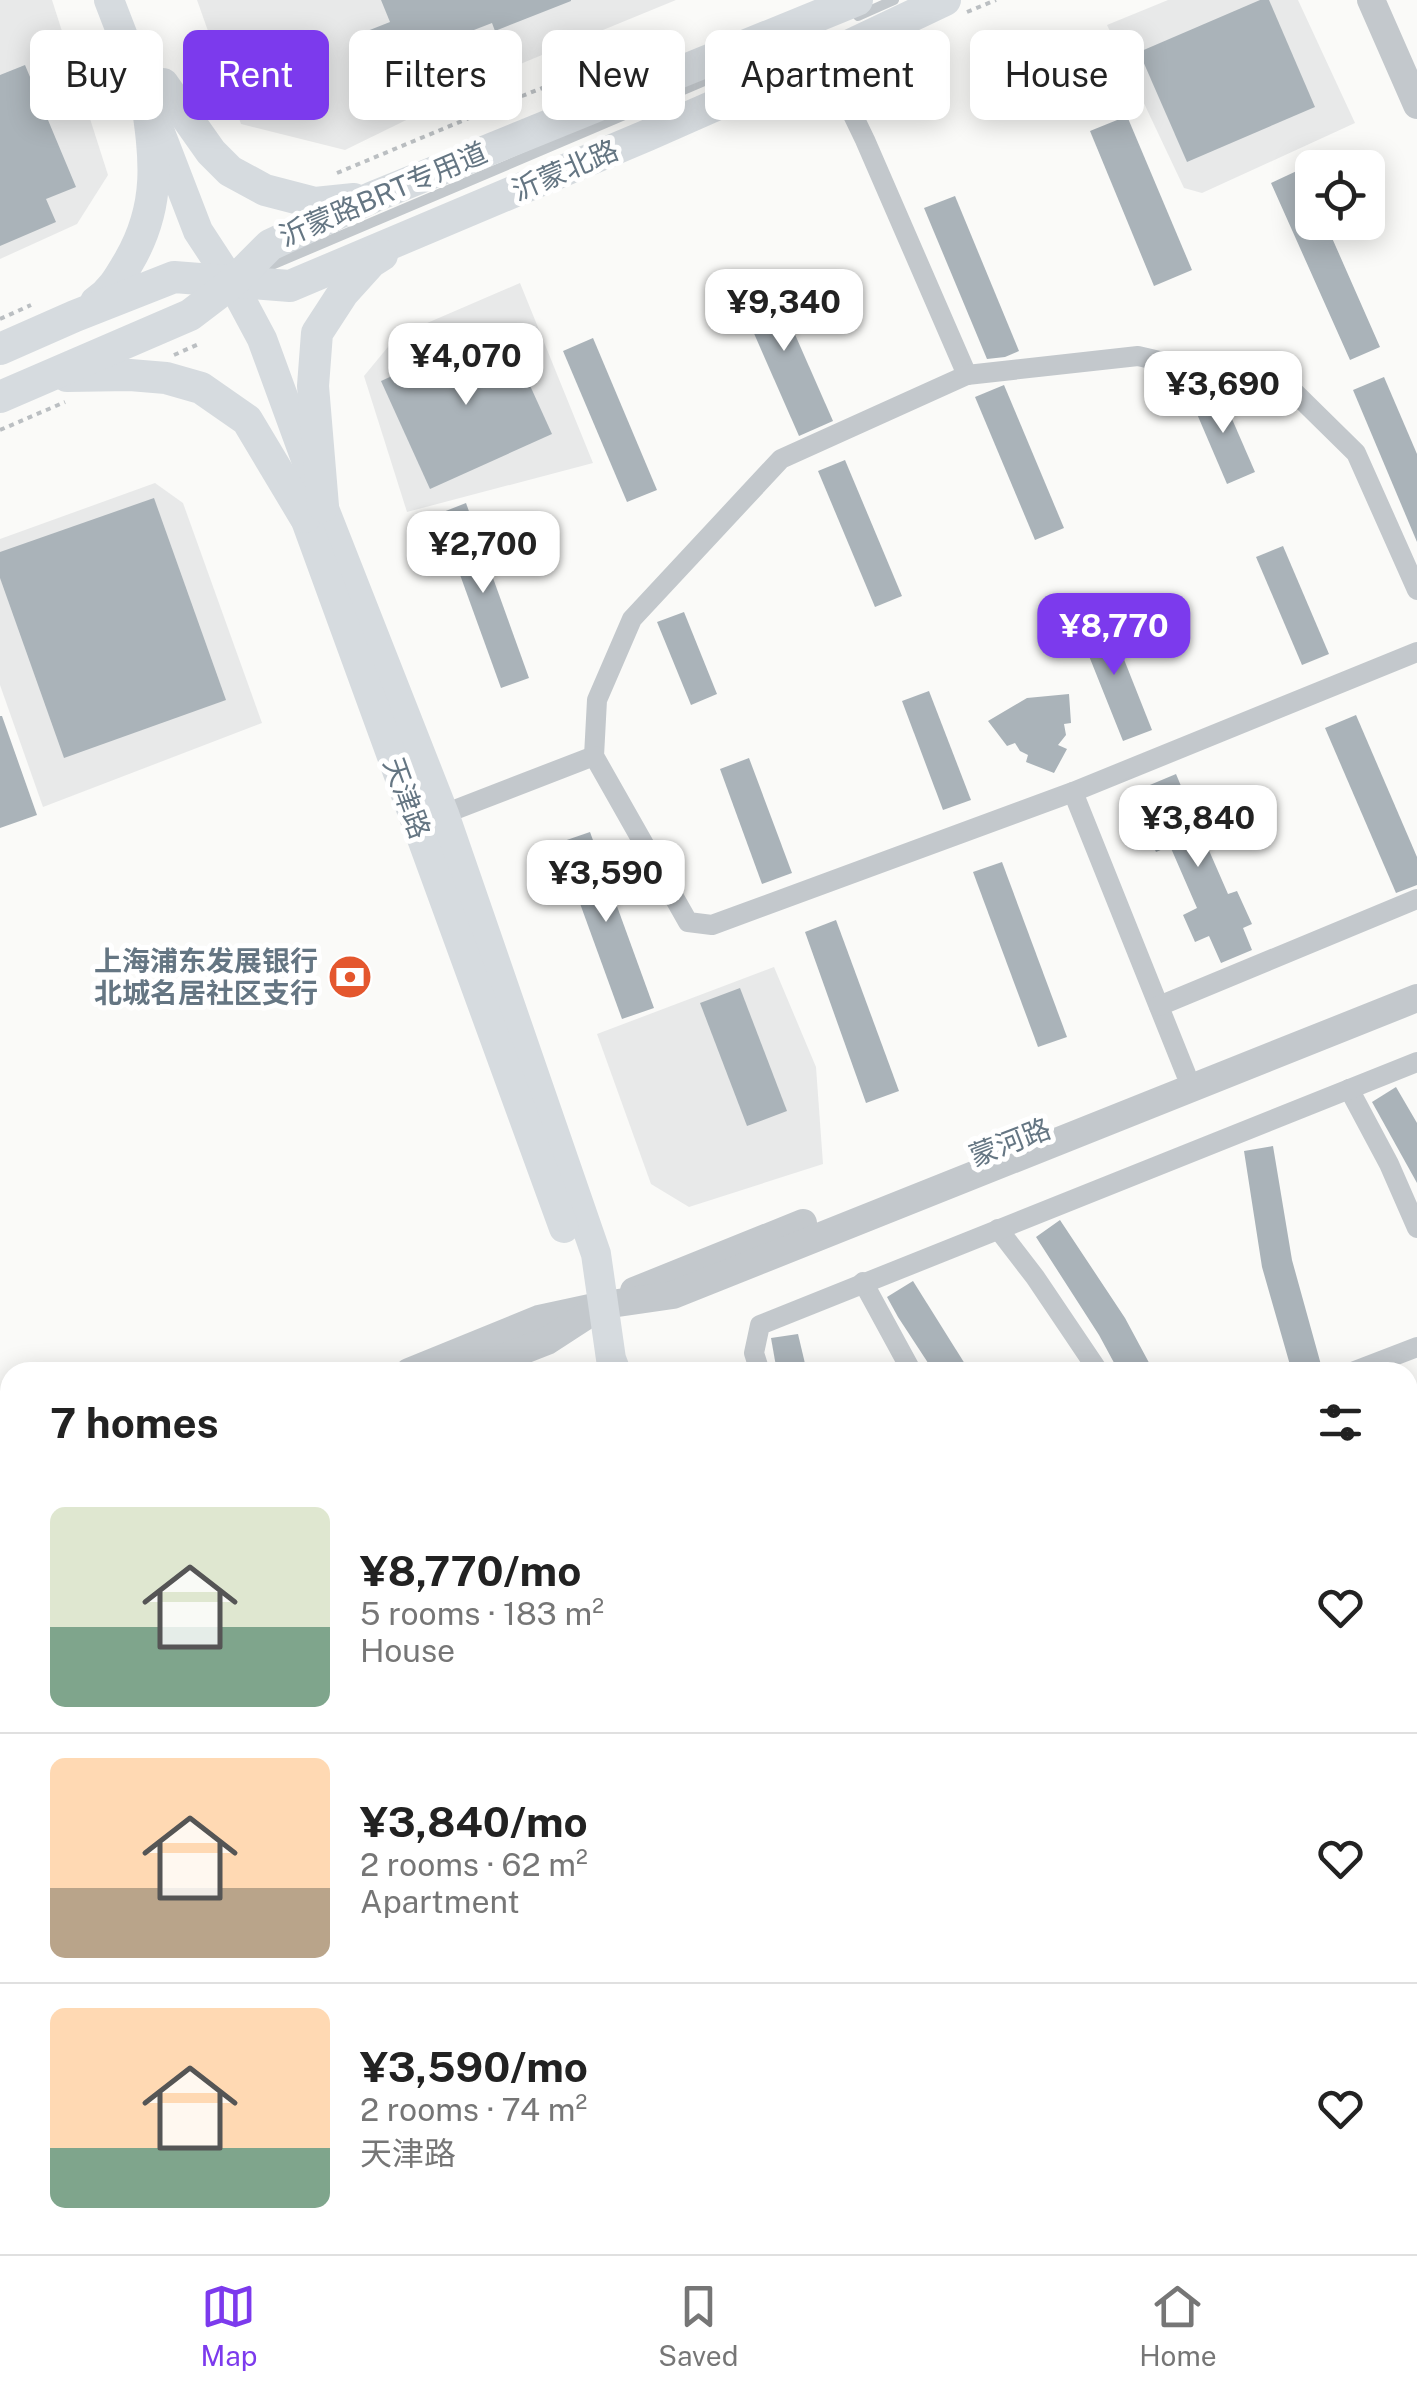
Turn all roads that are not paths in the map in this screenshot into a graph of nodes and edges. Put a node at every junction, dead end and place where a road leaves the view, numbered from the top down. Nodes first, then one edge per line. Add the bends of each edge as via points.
1 (109, 0) edge
2 (132, 0) edge
3 (894, 0) edge
4 (945, 0) edge
5 (1371, 0) edge
6 (1381, 0) edge
7 (849, 12) edge
8 (124, 30) edge
9 (140, 30) edge
10 (862, 30) edge
11 (1417, 83) edge
12 (705, 92) edge
13 (163, 99) edge
14 (705, 99) edge
15 (1417, 105) edge
16 (163, 116) edge
17 (155, 120) edge
18 (857, 120) edge
19 (373, 197) junction
20 (414, 234) junction
21 (232, 282) junction
22 (185, 303) dead end
23 (75, 316) junction
24 (0, 350) edge
25 (966, 375) junction
26 (47, 376) junction
27 (0, 397) edge
28 (314, 512) junction
29 (1417, 590) edge
30 (1417, 652) edge
31 (594, 756) junction
32 (1074, 792) junction
33 (444, 814) junction
34 (1417, 899) edge
35 (1417, 982) edge
36 (1417, 998) edge
37 (1160, 1006) junction
38 (1417, 1062) edge
39 (1186, 1074) junction
40 (1348, 1089) junction
41 (1417, 1228) edge
42 (998, 1229) junction
43 (863, 1282) junction
44 (604, 1305) junction
45 (1417, 1347) edge
46 (434, 1362) edge
47 (493, 1362) edge
48 (612, 1362) edge
49 (634, 1362) edge
50 (757, 1362) edge
51 (907, 1362) edge
52 (1092, 1362) edge
53 (1378, 1362) edge

1 - 8 main road, 天津路
2 - 9 main road, 天津路
3 - 7 lane
4 - 10 main road, 沂蒙北路
5 - 15 street
6 - 11 street
7 - 19 main road, 沂蒙北路
12 - 21 lane, 沂蒙路BRT专用道
13 - 19 main road via 230,170 265,190 314,203
14 - 20 main road, 沂蒙北路
16 - 21 main road, 天津路 via 198,231
17 - 23 main road via 152,200 142,239 112,291
18 - 25 street
19 - 21 main road, 沂蒙北路 via 270,245
20 - 21 main road, 沂蒙北路 via 290,286
20 - 28 main road via 371,262 317,333
21 - 22 lane, 沂蒙路BRT专用道
21 - 23 main road, 沂蒙北路 via 174,277
21 - 26 main road, 沂蒙北路 via 190,316
21 - 28 main road, 天津路 via 262,339
23 - 24 main road, 沂蒙北路
25 - 29 street via 1138,356 1294,392 1356,453
25 - 31 street via 781,459 632,619 597,700
26 - 27 main road, 沂蒙北路
26 - 28 main road via 117,374 201,388 247,420
28 - 33 main road, 天津路
28 - 44 main road, 天津路 via 576,1262
30 - 32 street
31 - 32 street via 688,922 712,924
31 - 33 street
32 - 37 street
33 - 44 main road, 天津路 via 596,1254
34 - 37 street
35 - 39 street, 蒙河路
36 - 44 street, 蒙河路 via 674,1295
37 - 39 street
38 - 40 street
39 - 44 street, 蒙河路
40 - 41 street
40 - 42 street
42 - 43 street
42 - 52 street
43 - 50 street via 760,1325
43 - 51 street
44 - 46 street, 蒙河路 via 539,1319
44 - 47 street, 蒙河路 via 547,1341
44 - 48 main road, 天津路
44 - 49 main road, 天津路
45 - 53 street

